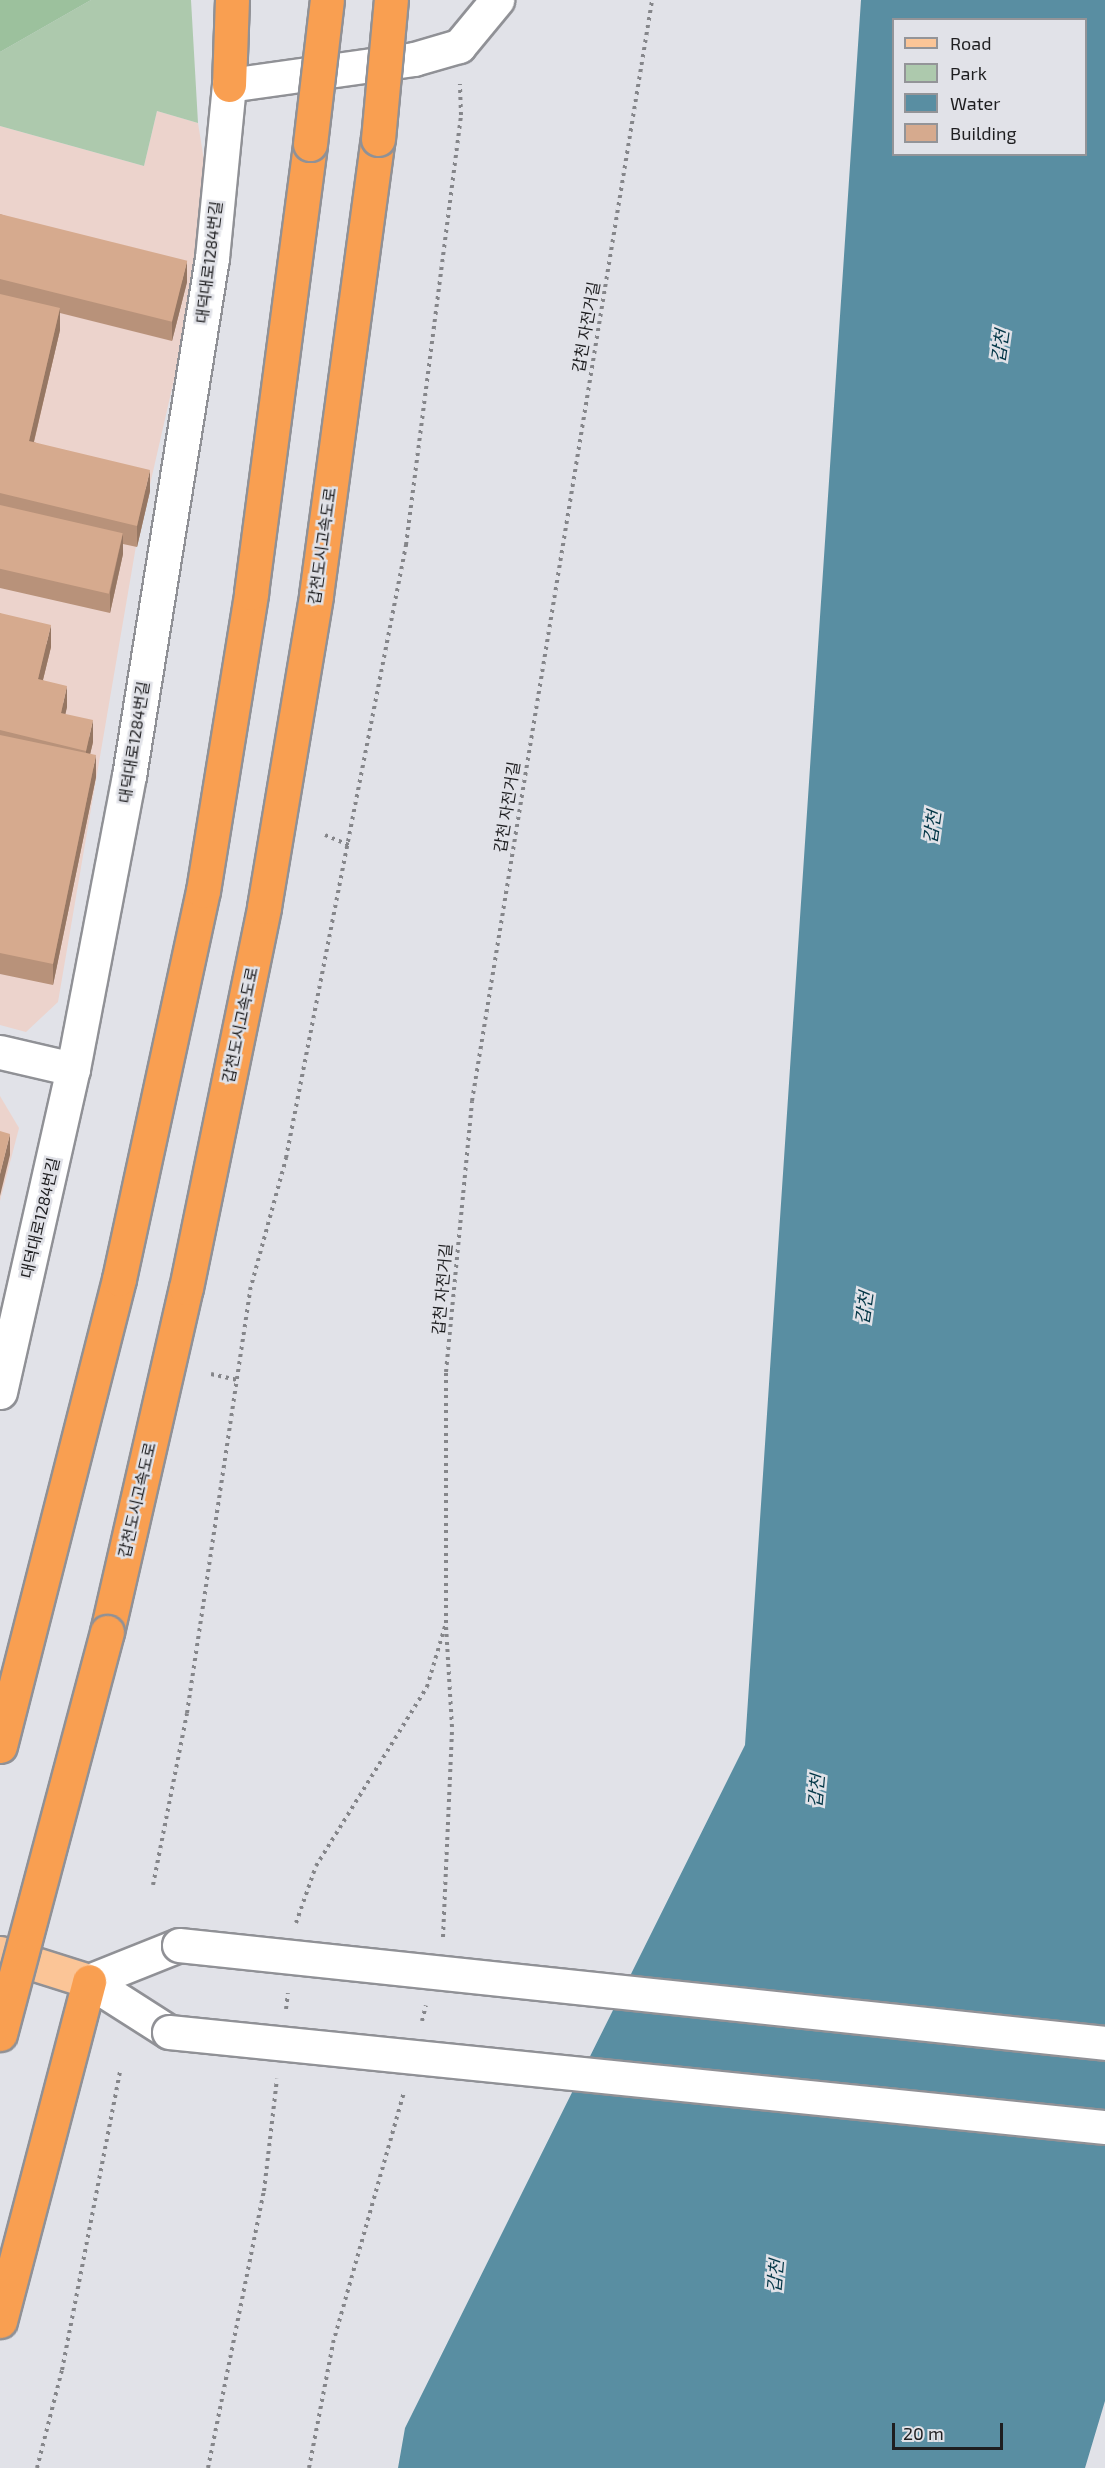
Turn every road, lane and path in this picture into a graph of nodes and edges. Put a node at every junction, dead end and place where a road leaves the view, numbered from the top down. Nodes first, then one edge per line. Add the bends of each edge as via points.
1 (232, 0) edge
2 (327, 0) edge
3 (391, 0) edge
4 (497, 0) edge
5 (652, 0) edge
6 (459, 46) junction
7 (229, 85) junction
8 (325, 836) dead end
9 (351, 846) junction
10 (0, 1052) edge
11 (74, 1069) junction
12 (211, 1374) dead end
13 (237, 1380) junction
14 (0, 1392) edge
15 (446, 1623) dead end
16 (0, 1746) edge
17 (153, 1885) dead end
18 (0, 1953) edge
19 (89, 1981) junction
20 (0, 2034) edge
21 (1105, 2043) edge
22 (120, 2071) dead end
23 (1105, 2127) edge
24 (0, 2321) edge
25 (37, 2468) edge

1 - 7 highway
2 - 16 highway, bridge via 251,593 203,891 119,1279
3 - 20 highway, 갑천도시고속도로, bridge via 378,139 316,595 264,907 186,1288 107,1632
4 - 6 street
5 - 15 path, 갑천 자전거길 via 472,1101 446,1372
6 - 7 street via 414,59
6 - 9 path via 461,115 406,544
7 - 11 street, 대덕대로1284번길 via 210,270 129,776
8 - 9 path
9 - 13 path via 286,1158 250,1290
10 - 11 street
11 - 14 street, 대덕대로1284번길
12 - 13 path
13 - 17 path via 187,1713
18 - 19 main road
19 - 21 street, bridge via 179,1945
19 - 23 street, bridge via 169,2032
19 - 24 highway
22 - 25 path via 62,2370

